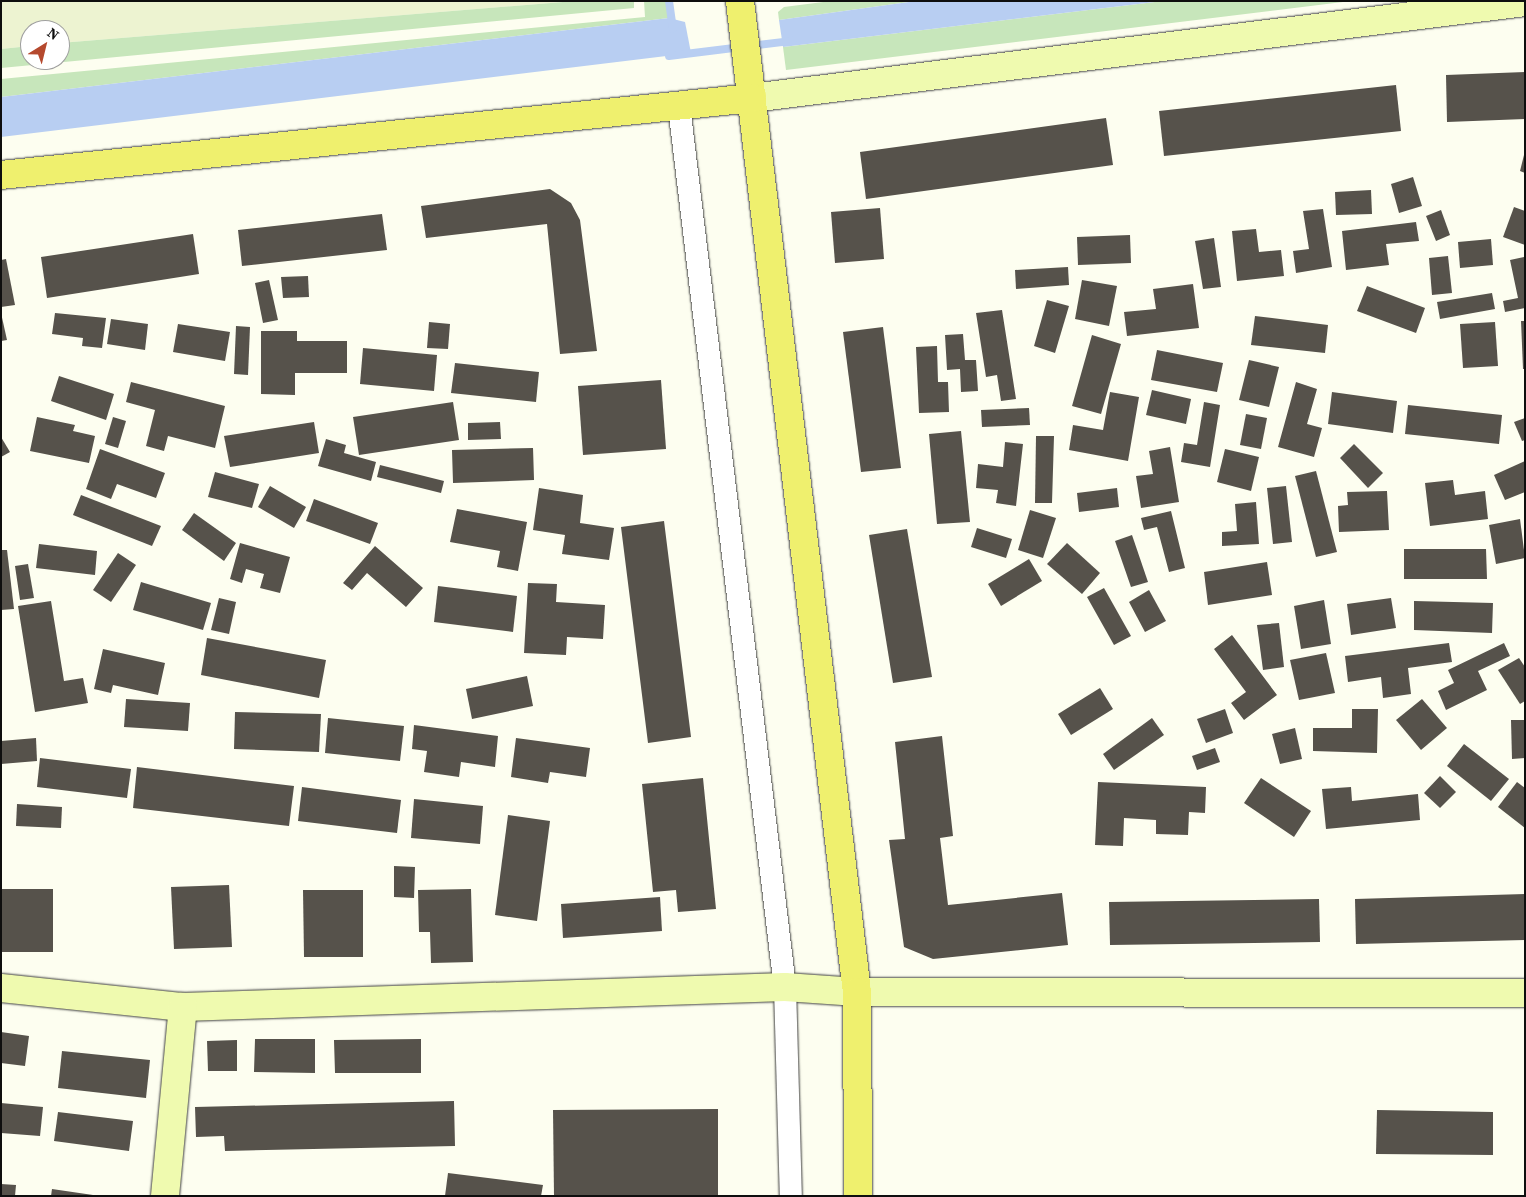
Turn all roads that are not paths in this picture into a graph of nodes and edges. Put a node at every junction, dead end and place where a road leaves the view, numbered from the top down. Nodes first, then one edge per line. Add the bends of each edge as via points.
1 (740, 1) edge
2 (1525, 2) edge
3 (751, 86) junction
4 (679, 106) junction
5 (1, 175) edge
6 (785, 987) junction
7 (1, 988) edge
8 (857, 992) junction
9 (1525, 993) edge
10 (184, 1007) junction
11 (165, 1196) edge
12 (791, 1196) edge
13 (858, 1196) edge

1 - 3 main road
2 - 3 street
3 - 4 main road
3 - 8 main road
4 - 5 main road
4 - 6 street
6 - 8 street
6 - 10 street
6 - 12 street
7 - 10 street
8 - 9 street
8 - 13 main road
10 - 11 street

